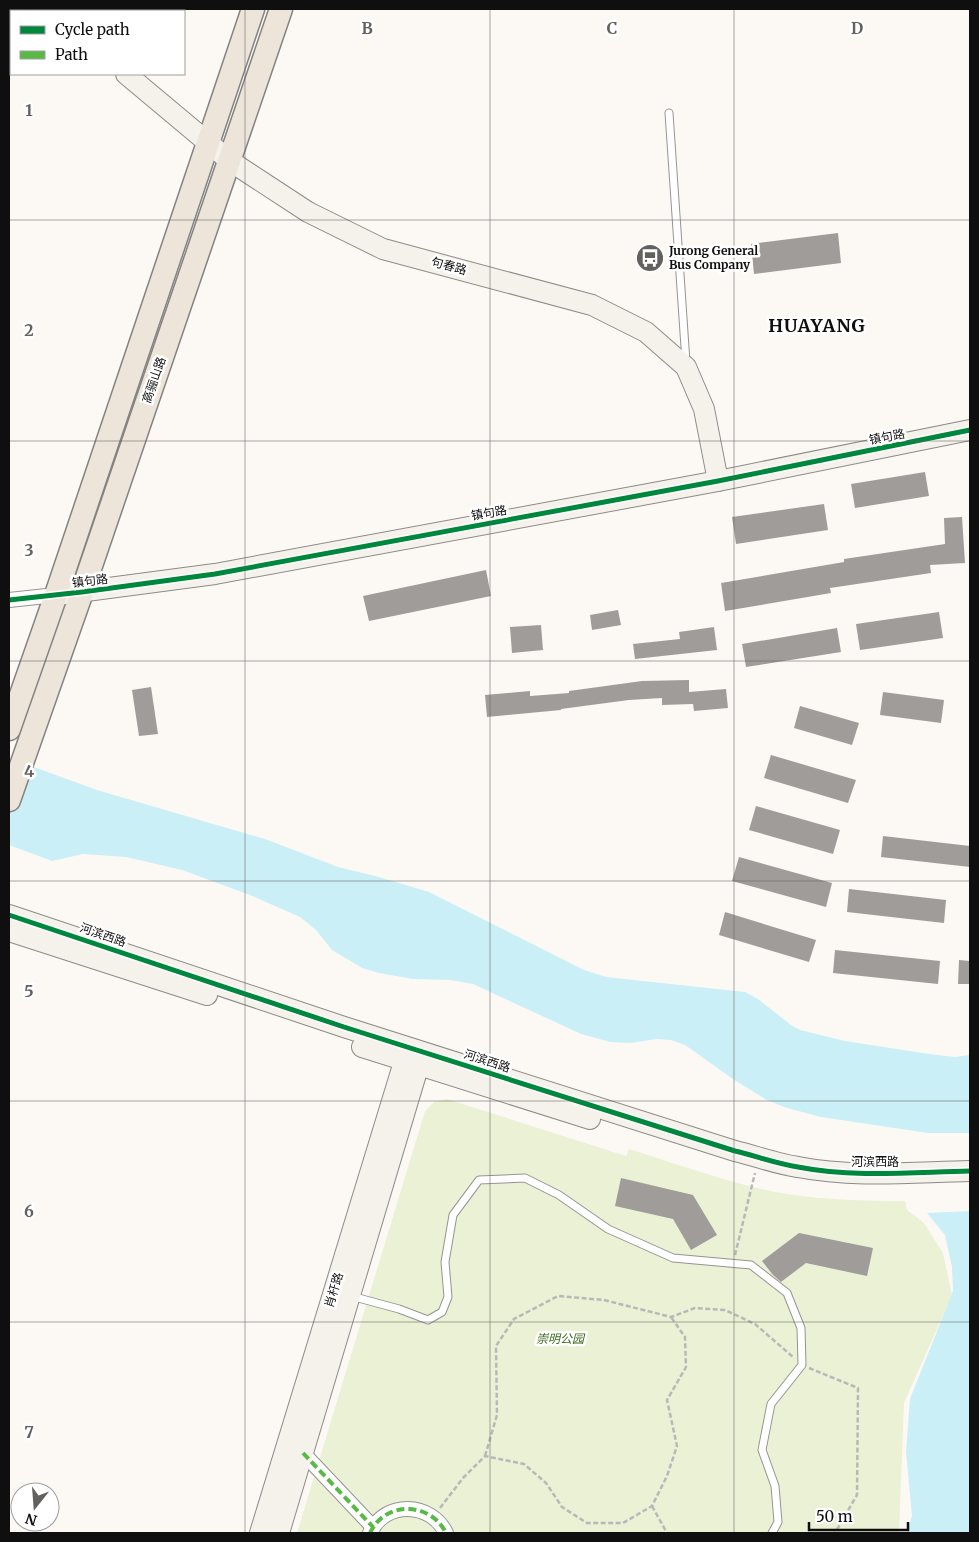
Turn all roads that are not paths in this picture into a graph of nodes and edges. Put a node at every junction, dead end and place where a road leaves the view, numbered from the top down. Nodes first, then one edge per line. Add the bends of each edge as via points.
1 (253, 9) edge
2 (281, 9) edge
3 (127, 75) edge
4 (669, 113) dead end
5 (208, 143) junction
6 (230, 161) junction
7 (686, 368) junction
8 (970, 430) edge
9 (718, 481) junction
10 (82, 592) junction
11 (56, 595) junction
12 (9, 600) edge
13 (9, 729) edge
14 (9, 800) edge
15 (9, 915) edge
16 (9, 931) edge
17 (414, 1056) junction
18 (970, 1170) edge
19 (970, 1183) edge
20 (350, 1296) junction
21 (303, 1453) junction
22 (371, 1530) edge
23 (260, 1533) edge
24 (279, 1533) edge
25 (446, 1533) edge
26 (772, 1533) edge

1 - 5 main road, 高骊山路
2 - 6 main road, 高骊山路
3 - 5 street, 句春路
4 - 7 lane
5 - 6 street, 句春路
5 - 11 main road, 高骊山路
6 - 7 street, 句春路 via 308,212 383,248 592,305 646,332
6 - 10 main road, 高骊山路
7 - 9 street, 句春路 via 704,410
8 - 9 street, 镇句路
9 - 10 street, 镇句路 via 215,574
10 - 11 street, 镇句路
10 - 14 main road, 高骊山路
11 - 12 street, 镇句路
11 - 13 main road, 高骊山路
15 - 17 street, 河滨西路 via 334,1024
16 - 17 street, 河滨西路
17 - 18 street, 河滨西路 via 798,1167 876,1173
17 - 19 street, 河滨西路 via 719,1160 797,1179 878,1186
17 - 20 street, 肖杆路
17 - 23 street, 肖杆路
20 - 21 street, 肖杆路
20 - 26 lane via 399,1308 428,1320 442,1312 448,1297 445,1262 453,1215 479,1180 525,1178 559,1194 608,1229 673,1258 751,1265 787,1292 801,1328 802,1365 771,1404 762,1450 775,1486 778,1522
21 - 22 street
21 - 24 street, 肖杆路
22 - 25 street via 383,1516 408,1508 421,1510 433,1517

